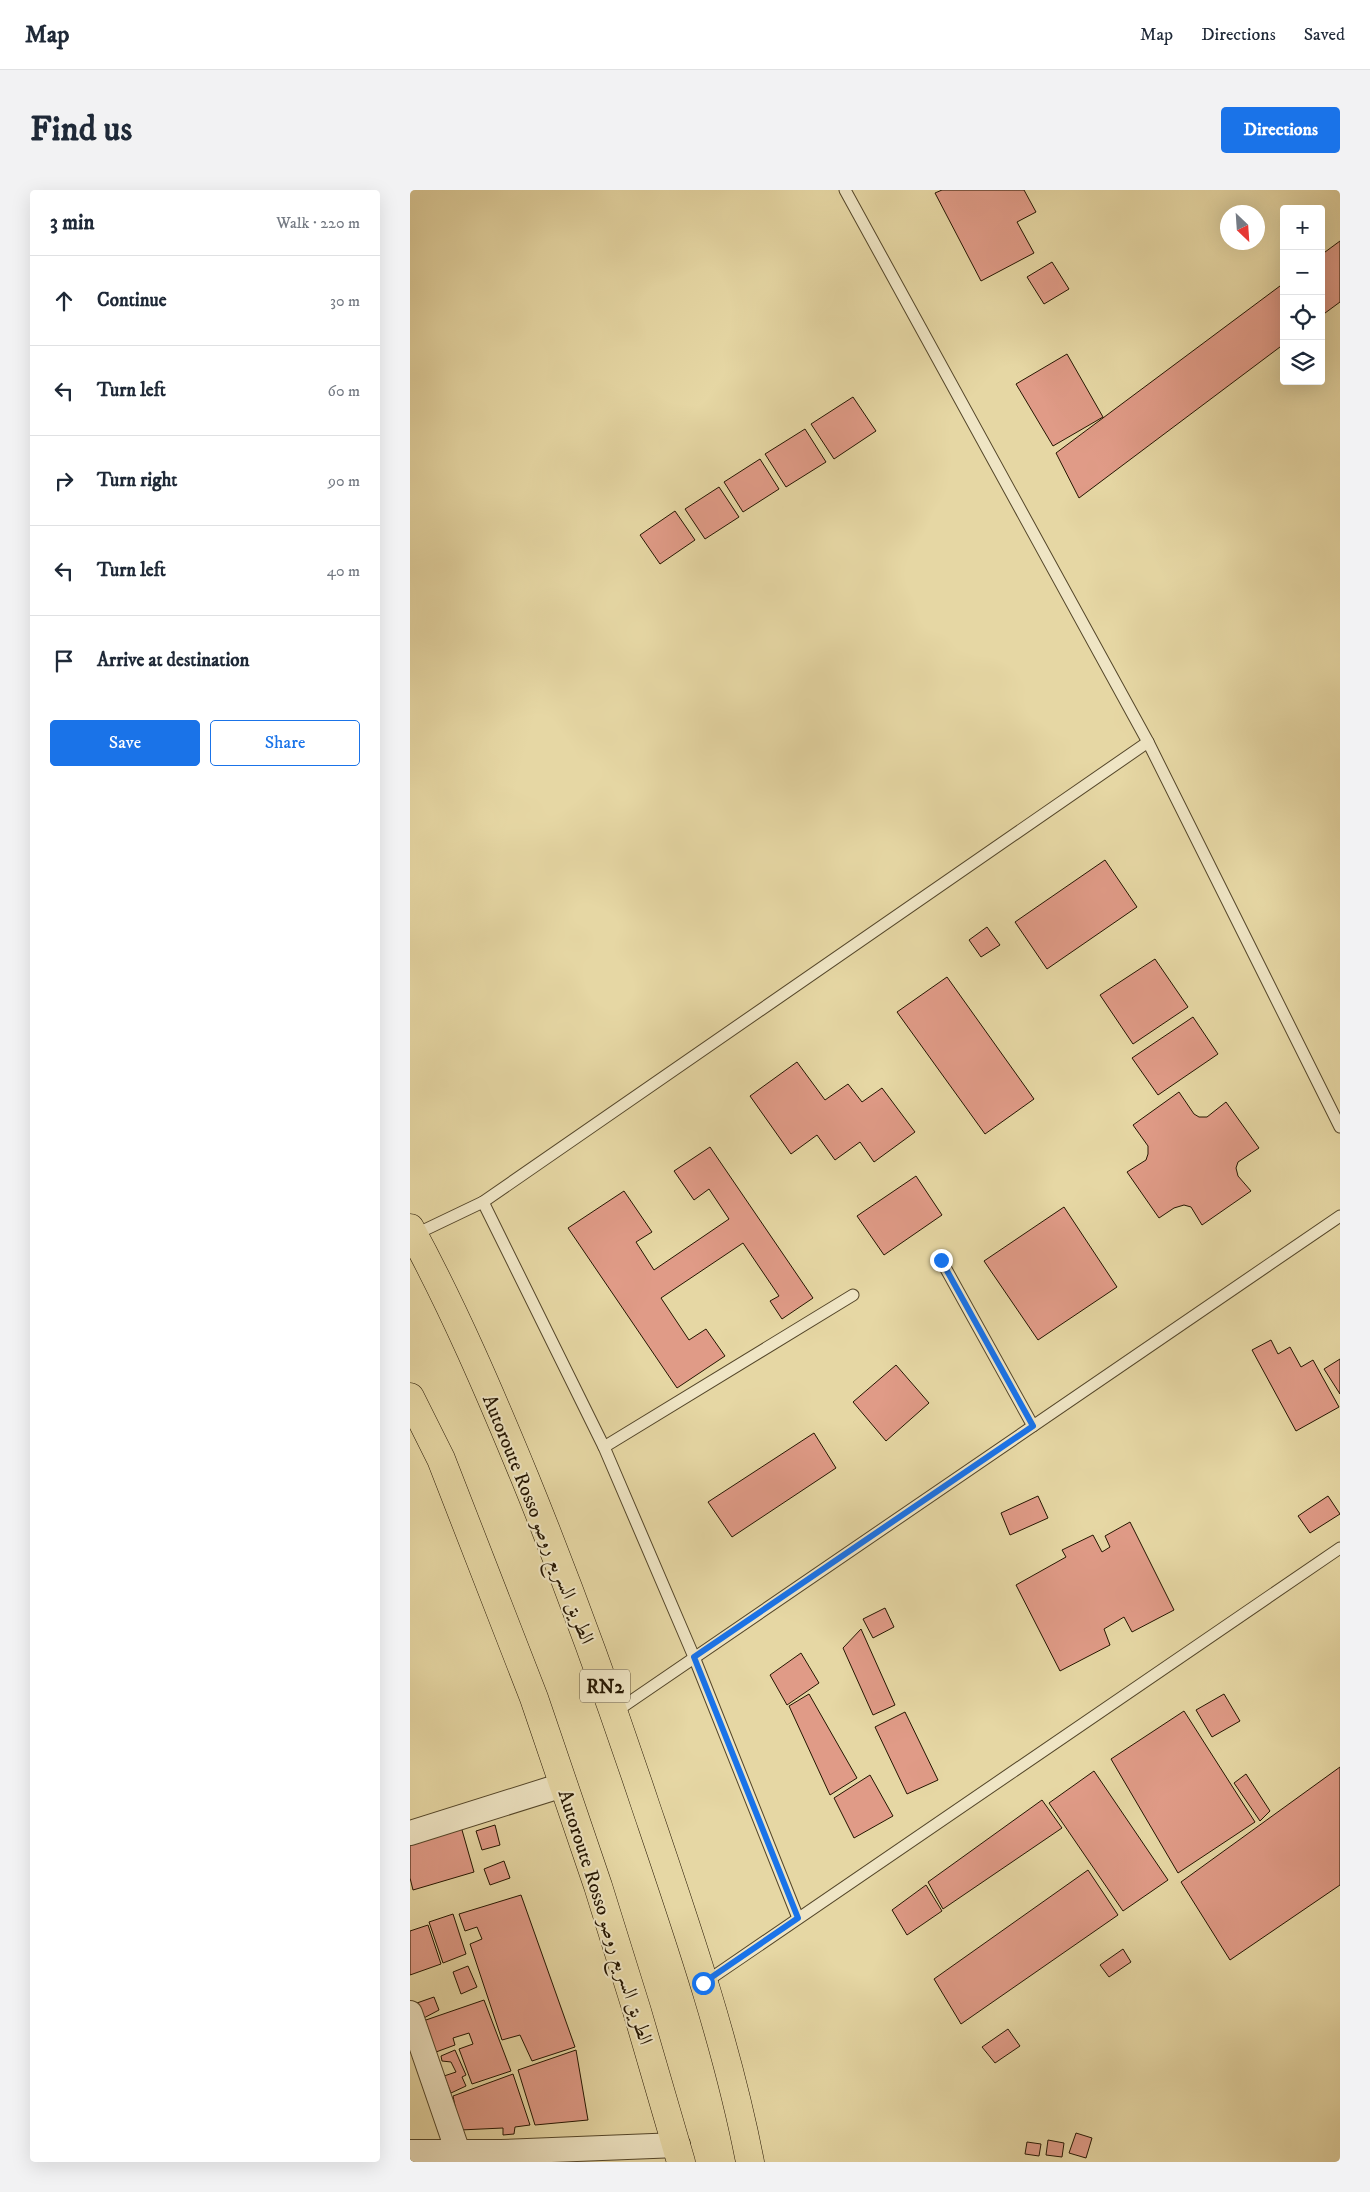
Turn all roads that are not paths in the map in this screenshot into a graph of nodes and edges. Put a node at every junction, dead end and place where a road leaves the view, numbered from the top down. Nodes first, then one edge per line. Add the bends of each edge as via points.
1 (845, 190) edge
2 (1148, 742) junction
3 (1340, 1127) edge
4 (482, 1202) junction
5 (1340, 1216) edge
6 (412, 1232) edge
7 (941, 1260) dead end
8 (853, 1294) dead end
9 (410, 1397) edge
10 (1033, 1426) junction
11 (604, 1447) junction
12 (1340, 1548) edge
13 (694, 1657) junction
14 (615, 1712) junction
15 (563, 1785) junction
16 (410, 1833) edge
17 (798, 1918) junction
18 (703, 1983) junction
19 (410, 2013) edge
20 (410, 2152) edge
21 (458, 2152) junction
22 (680, 2154) edge
23 (605, 2155) edge
24 (501, 2157) edge
25 (750, 2162) edge

1 - 2 lane
2 - 3 lane
2 - 4 lane
4 - 6 lane
4 - 11 lane
5 - 10 lane
6 - 14 highway, Autoroute Rosso الطريق السريع روصو / RN2 via 503,1424
7 - 10 lane
8 - 11 lane
9 - 15 highway, Autoroute Rosso الطريق السريع روصو via 442,1459 489,1578
10 - 13 lane
11 - 13 lane
12 - 17 lane
13 - 14 lane
13 - 17 lane
14 - 18 highway, Autoroute Rosso الطريق السريع روصو / RN2
15 - 16 street
15 - 22 highway, Autoroute Rosso الطريق السريع روصو via 598,1886
17 - 18 lane
18 - 25 highway, Autoroute Rosso الطريق السريع روصو / RN2
19 - 21 street
20 - 21 street
21 - 24 street
22 - 23 street
23 - 24 street

